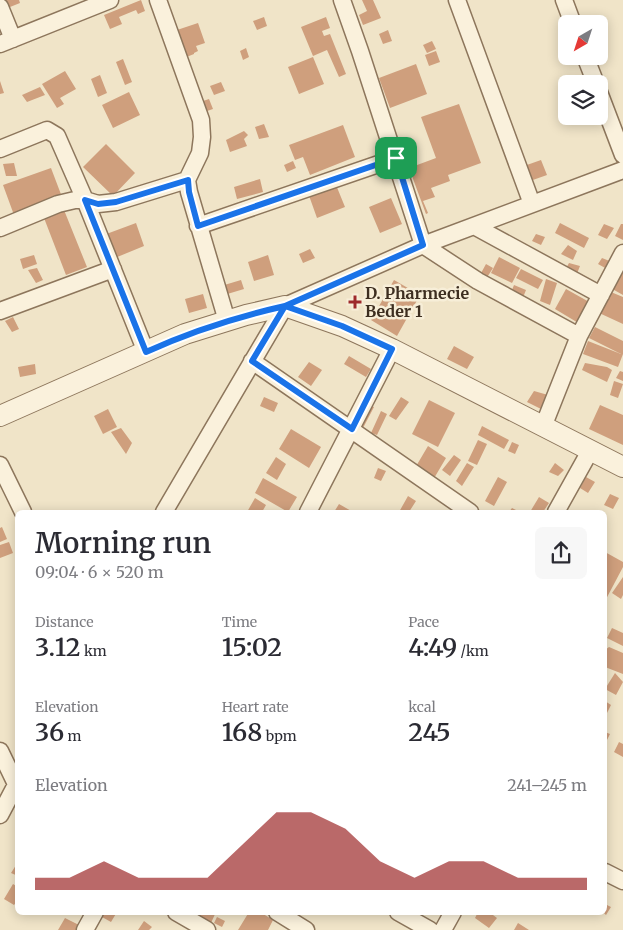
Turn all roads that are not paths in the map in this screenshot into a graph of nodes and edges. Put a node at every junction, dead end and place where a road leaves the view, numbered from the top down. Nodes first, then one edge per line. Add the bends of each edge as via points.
1 (110, 0) edge
2 (158, 0) edge
3 (342, 0) edge
4 (457, 0) edge
5 (564, 0) edge
6 (0, 7) edge
7 (570, 15) edge
8 (6, 41) edge
9 (608, 116) edge
10 (0, 149) edge
11 (623, 155) edge
12 (396, 158) junction
13 (623, 170) edge
14 (188, 180) junction
15 (85, 200) junction
16 (532, 204) junction
17 (198, 226) junction
18 (474, 226) junction
19 (0, 228) edge
20 (423, 245) junction
21 (623, 253) edge
22 (112, 269) junction
23 (601, 295) junction
24 (285, 306) junction
25 (0, 311) edge
26 (227, 321) junction
27 (579, 336) junction
28 (392, 349) junction
29 (146, 352) junction
30 (252, 361) junction
31 (0, 416) edge
32 (544, 427) junction
33 (352, 429) junction
34 (590, 451) junction
35 (0, 465) edge
36 (623, 467) edge
37 (22, 510) edge
38 (165, 510) edge
39 (309, 510) edge
40 (467, 510) edge
41 (557, 510) edge
42 (0, 751) edge
43 (15, 778) edge
44 (15, 786) edge
45 (0, 815) edge
46 (607, 873) edge
47 (623, 881) edge
48 (93, 915) edge
49 (181, 915) edge
50 (403, 915) edge
51 (451, 915) edge
52 (291, 921) edge
53 (85, 930) edge
54 (207, 930) edge
55 (306, 930) edge
56 (430, 930) edge
57 (443, 930) edge

1 - 8 street
2 - 14 street via 201,120 200,153
3 - 12 street
4 - 16 street
5 - 7 street
6 - 8 street
9 - 11 street
10 - 15 street via 47,130 57,136
12 - 17 street
12 - 20 street
13 - 16 street
14 - 15 street via 116,202 98,204
14 - 17 street
15 - 19 street via 58,204
15 - 22 street
16 - 18 street
17 - 26 street
18 - 20 street
18 - 23 street
20 - 24 street
20 - 27 street via 478,281
21 - 23 street
22 - 25 street
22 - 29 street
23 - 27 street
24 - 26 street
24 - 28 street
24 - 30 street
26 - 29 street via 186,334
27 - 32 street
28 - 32 street
28 - 33 street
29 - 31 street
30 - 33 street
30 - 38 street
32 - 34 street
33 - 39 street
33 - 40 street
34 - 36 street
34 - 41 street
35 - 37 street
42 - 43 street
44 - 45 street
46 - 47 street
48 - 53 street
49 - 54 street
50 - 56 street
51 - 57 street
52 - 55 street

